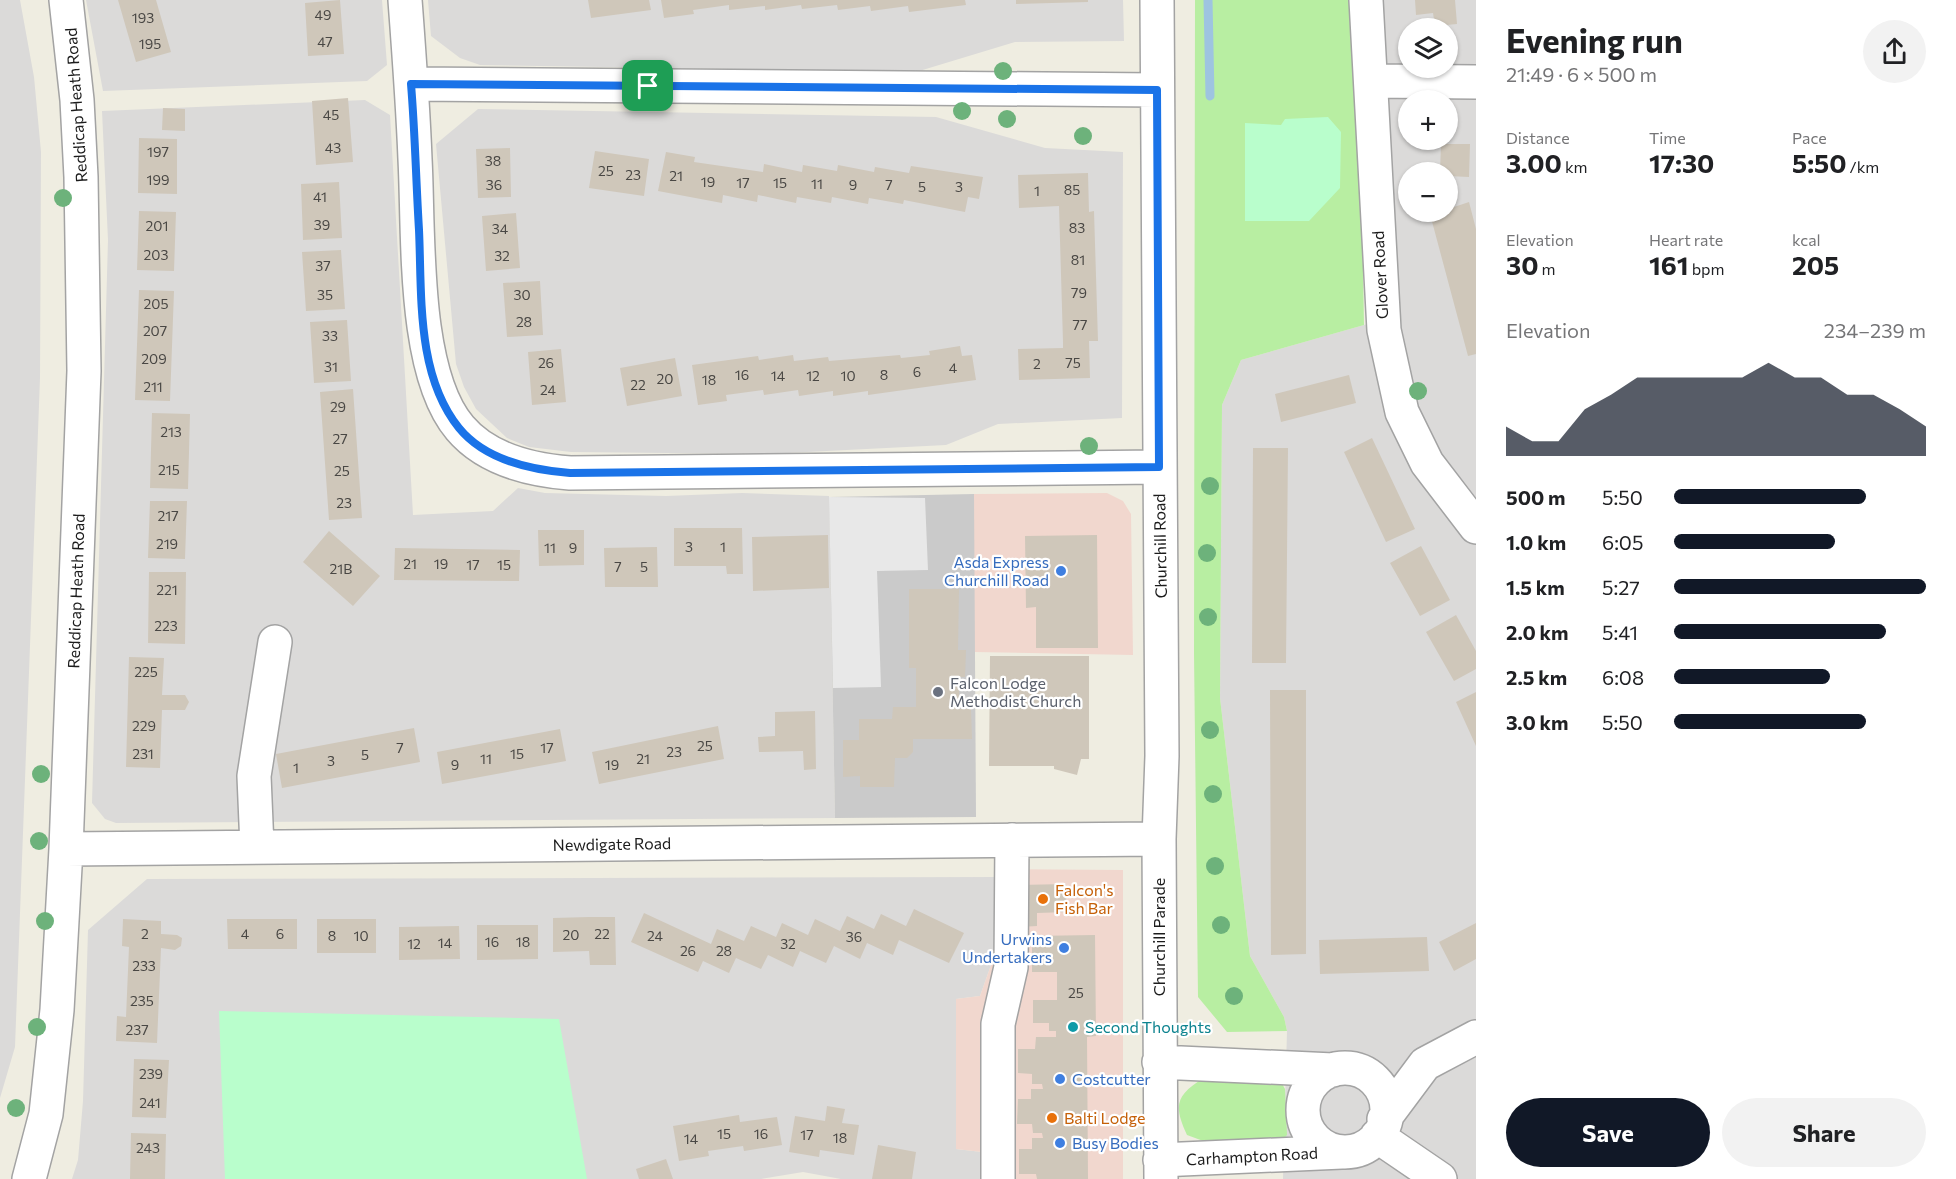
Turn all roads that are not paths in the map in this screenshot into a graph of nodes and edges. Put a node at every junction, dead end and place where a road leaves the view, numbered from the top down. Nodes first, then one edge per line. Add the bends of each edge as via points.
1 (66, 0) edge
2 (405, 0) edge
3 (1157, 0) edge
4 (1366, 0) edge
5 (1372, 81) junction
6 (1476, 82) edge
7 (411, 84) junction
8 (1157, 90) junction
9 (1159, 467) junction
10 (1476, 527) edge
11 (275, 642) dead end
12 (1159, 839) junction
13 (1012, 840) junction
14 (257, 847) junction
15 (66, 849) junction
16 (1476, 1037) edge
17 (1159, 1062) junction
18 (1425, 1064) junction
19 (1345, 1069) junction
20 (1381, 1127) junction
21 (1344, 1152) junction
22 (1160, 1170) edge
23 (29, 1179) edge
24 (998, 1179) edge
25 (1440, 1179) edge

1 - 15 street, Reddicap Heath Road via 81,177 84,371
2 - 7 street
3 - 8 street, Churchill Road
4 - 5 street, Glover Road
5 - 6 street
5 - 10 street, Glover Road via 1384,330 1402,412 1427,463
7 - 8 street
7 - 9 street via 423,318 429,358 439,396 459,428 497,456 537,471 570,473
8 - 9 street, Churchill Road
9 - 12 street, Churchill Road
11 - 14 street via 254,776
12 - 13 street, Newdigate Road
12 - 17 street, Churchill Parade
13 - 14 street, Newdigate Road
13 - 24 street via 1011,967 998,1024
14 - 15 street, Newdigate Road
15 - 23 street, Reddicap Heath Road via 57,1010 46,1114
16 - 18 street
17 - 19 street
17 - 22 street, Churchill Parade
18 - 19 street
18 - 20 street
19 - 20 street via 1370,1075 1382,1091 1385,1101
19 - 21 street via 1321,1076 1309,1089 1304,1103 1304,1117 1316,1140
20 - 21 street via 1361,1148
20 - 25 street
21 - 22 street, Carhampton Road

